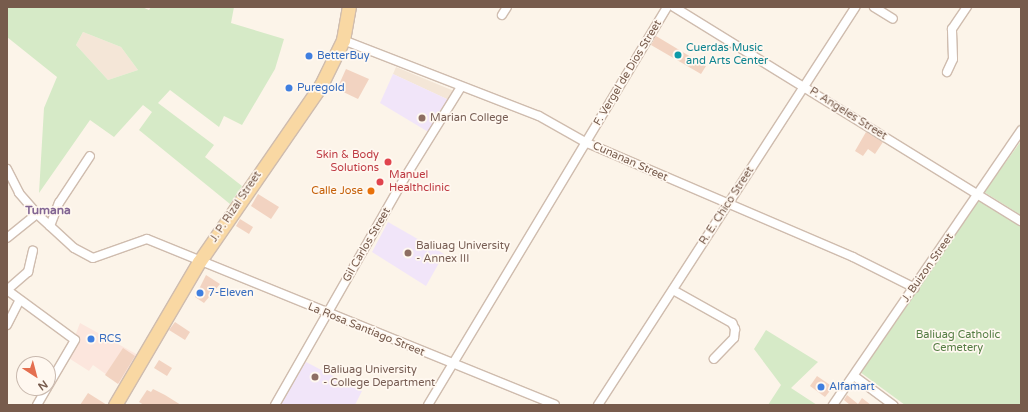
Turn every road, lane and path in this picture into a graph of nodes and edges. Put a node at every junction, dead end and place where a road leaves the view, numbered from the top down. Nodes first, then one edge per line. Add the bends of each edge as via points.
1 (349, 7) edge
2 (507, 7) edge
3 (667, 7) edge
4 (674, 7) edge
5 (855, 7) edge
6 (874, 7) edge
7 (967, 7) edge
8 (502, 15) dead end
9 (893, 19) dead end
10 (343, 40) junction
11 (947, 72) dead end
12 (804, 86) junction
13 (461, 87) junction
14 (1021, 130) edge
15 (587, 142) junction
16 (90, 156) dead end
17 (7, 169) edge
18 (979, 194) junction
19 (728, 205) junction
20 (37, 214) junction
21 (1021, 221) edge
22 (50, 226) junction
23 (7, 238) edge
24 (34, 251) dead end
25 (199, 262) junction
26 (915, 288) junction
27 (7, 290) edge
28 (673, 290) junction
29 (20, 300) junction
30 (327, 314) junction
31 (7, 325) edge
32 (714, 359) dead end
33 (452, 364) junction
34 (56, 373) edge
35 (854, 376) junction
36 (42, 396) edge
37 (37, 405) edge
38 (115, 405) edge
39 (275, 405) edge
40 (428, 405) edge
41 (555, 405) edge
42 (598, 405) edge
43 (833, 405) edge
44 (893, 405) edge

1 - 10 main road, J. P. Rizal Street
2 - 8 street
3 - 15 street, F. Vergel de Dios Street
4 - 12 street, P. Angeles Street
5 - 12 street, R. E. Chico Street
6 - 9 street
7 - 11 street via 952,29 953,59
10 - 13 street, Cunanan Street
10 - 25 main road, J. P. Rizal Street via 321,85
12 - 18 street, P. Angeles Street
12 - 19 street, R. E. Chico Street
13 - 15 street, Cunanan Street via 539,116
13 - 30 street, Gil Carlos Street
14 - 18 street, J. Buizon Street
15 - 19 street, Cunanan Street
15 - 33 street, F. Vergel de Dios Street
16 - 22 street via 59,203
17 - 20 street, La Rosa Santiago Street via 19,193
18 - 21 street, P. Angeles Street
18 - 26 street, J. Buizon Street
19 - 26 street, Cunanan Street via 852,257
19 - 28 street, R. E. Chico Street
20 - 22 street, La Rosa Santiago Street
20 - 23 street
22 - 25 street, La Rosa Santiago Street via 74,248 93,258 147,238
24 - 27 street via 28,272
25 - 30 street, La Rosa Santiago Street
25 - 38 main road, J. P. Rizal Street
26 - 35 street, J. Buizon Street
27 - 29 street
28 - 32 street via 732,323 735,329 734,338
28 - 42 street, R. E. Chico Street
29 - 31 street
29 - 34 street via 75,340
30 - 33 street, La Rosa Santiago Street
30 - 39 street, Gil Carlos Street
33 - 40 street, F. Vergel de Dios Street
33 - 41 street, La Rosa Santiago Street
35 - 43 street, J. Buizon Street
35 - 44 street
36 - 37 street

